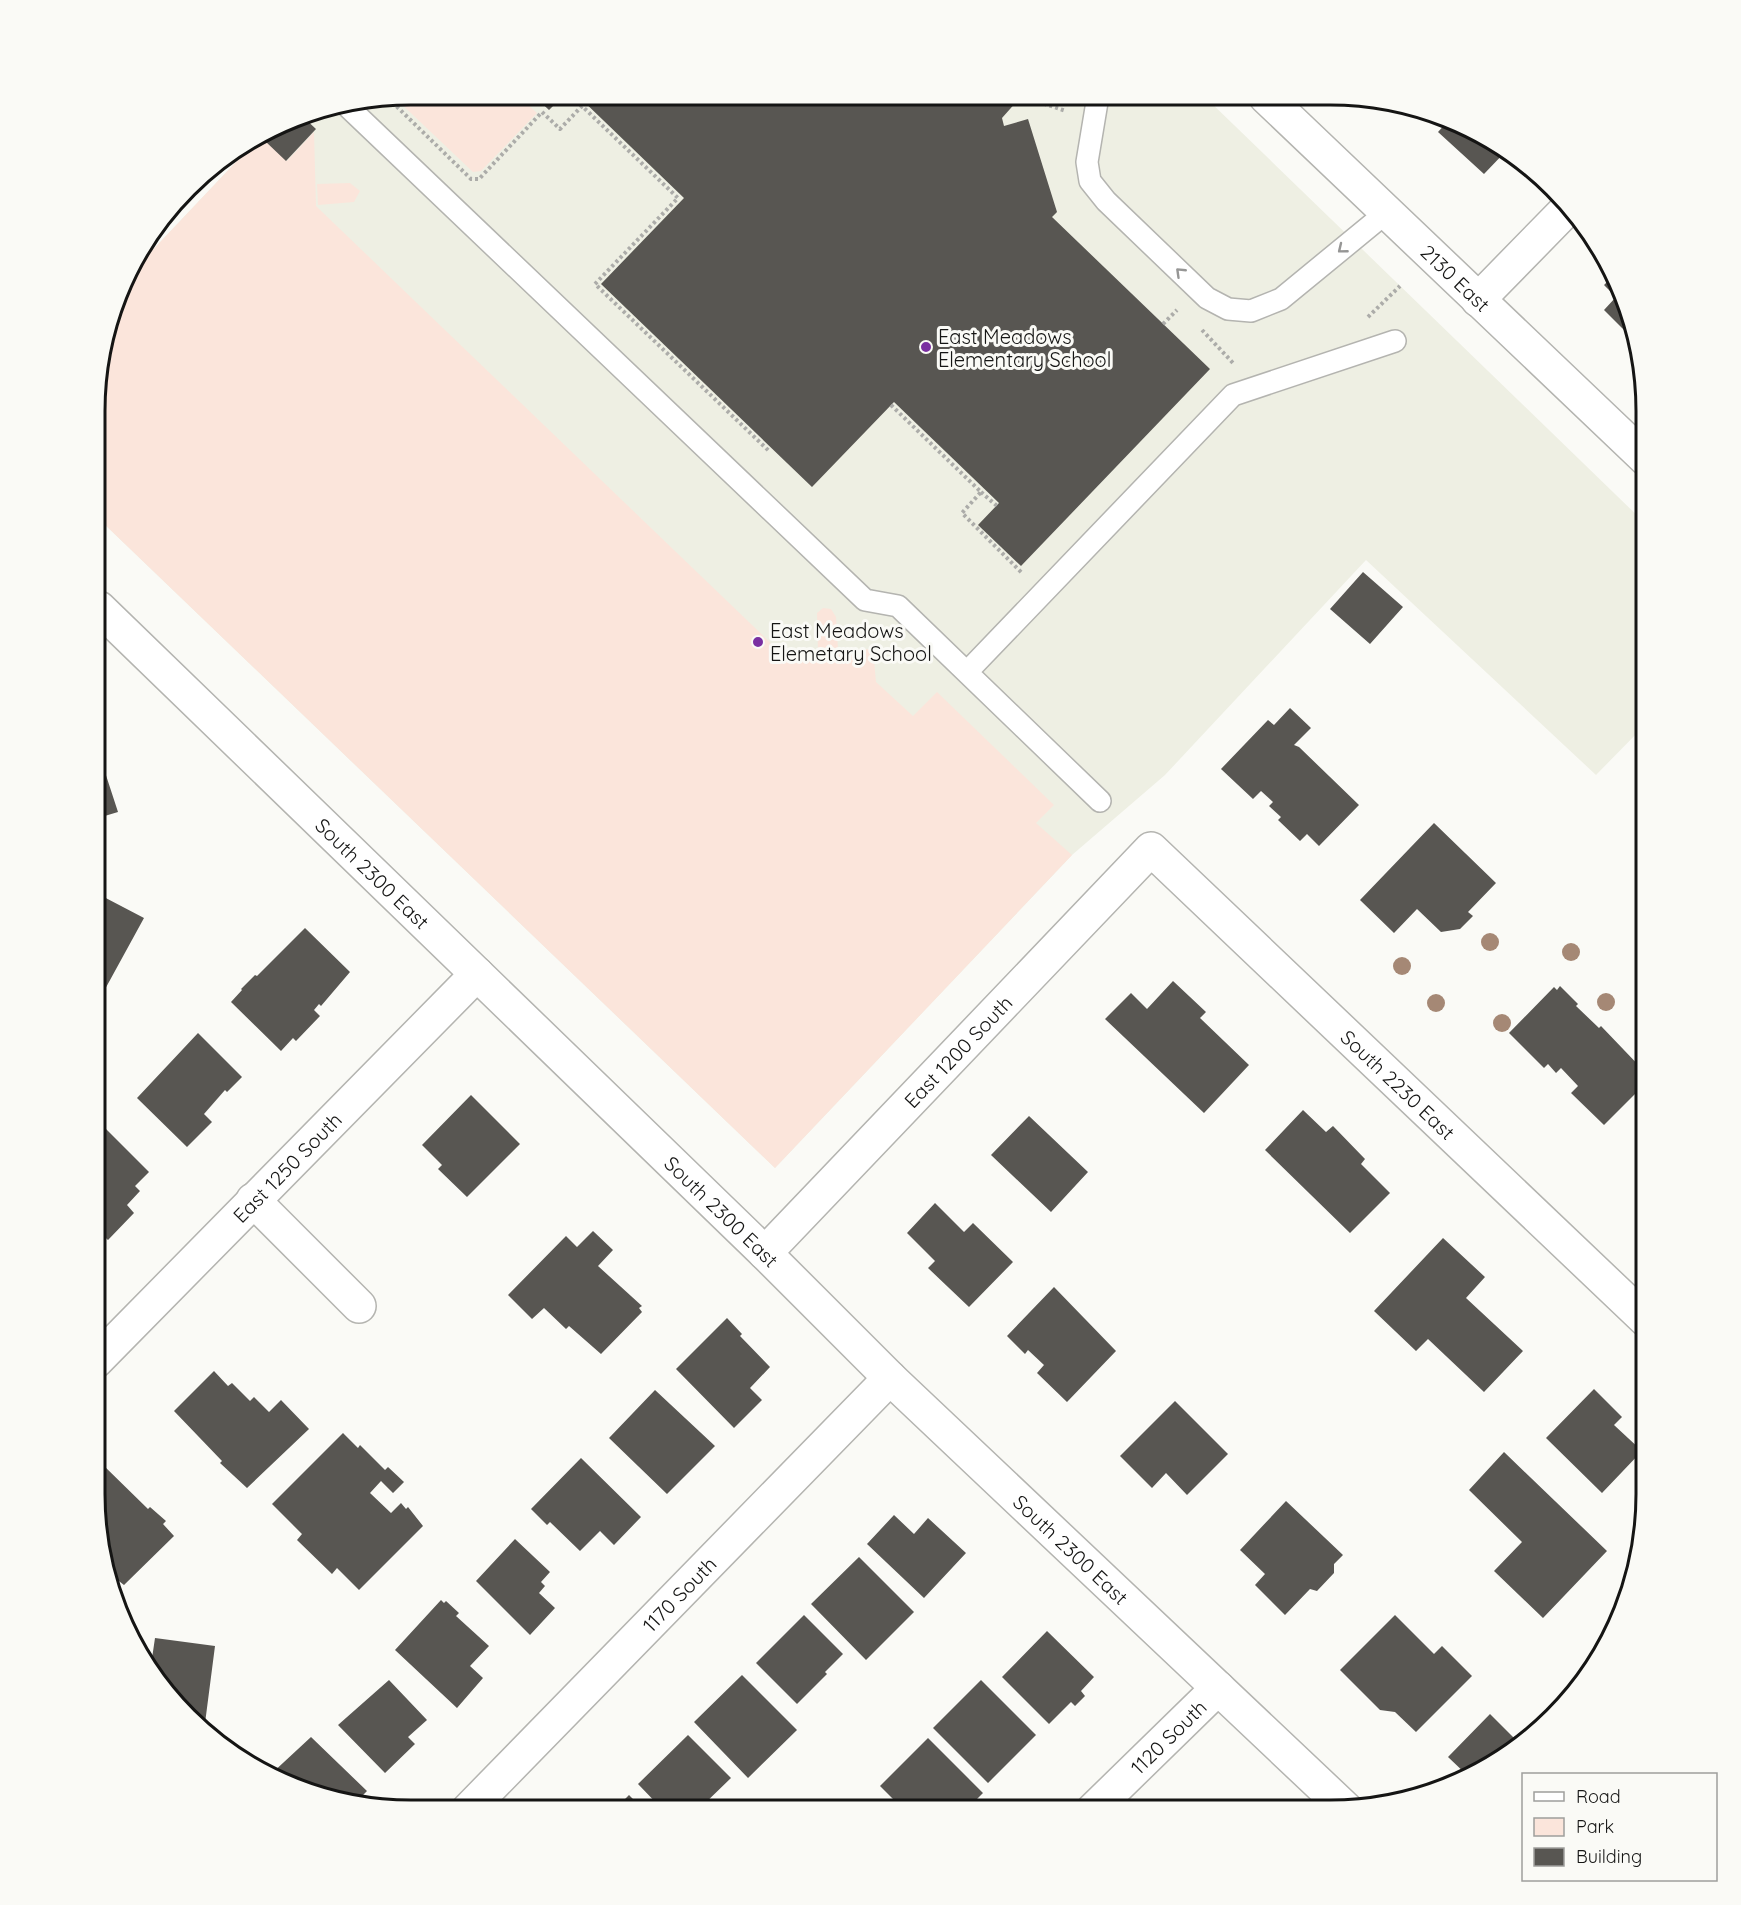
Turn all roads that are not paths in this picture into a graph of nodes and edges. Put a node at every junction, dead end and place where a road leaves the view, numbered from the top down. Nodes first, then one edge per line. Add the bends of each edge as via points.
1 (1096, 105) edge
2 (1274, 105) edge
3 (352, 111) edge
4 (1387, 212) junction
5 (1563, 213) edge
6 (1478, 300) junction
7 (1395, 341) dead end
8 (1636, 450) edge
9 (105, 614) edge
10 (967, 672) junction
11 (1100, 801) dead end
12 (1151, 849) joint
13 (477, 974) junction
14 (253, 1200) junction
15 (765, 1253) junction
16 (359, 1306) dead end
17 (1636, 1310) edge
18 (105, 1352) edge
19 (890, 1378) junction
20 (1218, 1688) junction
21 (478, 1800) edge
22 (1103, 1800) edge
23 (1336, 1800) edge

4 -> 1 lane via 1281,299 1251,311 1228,309 1207,298 1090,181 1087,162
2 - 4 street, 2130 East
3 - 10 lane via 865,600 898,606
4 - 6 street, 2130 East
5 - 6 street
6 - 8 street, 2130 East
7 - 10 lane via 1233,395
9 - 13 street, South 2300 East
10 - 11 lane
12 - 15 street, East 1200 South
12 - 17 street, South 2230 East
13 - 14 street, East 1250 South
13 - 15 street, South 2300 East
14 - 16 street
14 - 18 street, East 1250 South
15 - 19 street, South 2300 East
19 - 20 street, South 2300 East
19 - 21 street, 1170 South
20 - 22 street, 1120 South
20 - 23 street, South 2300 East

